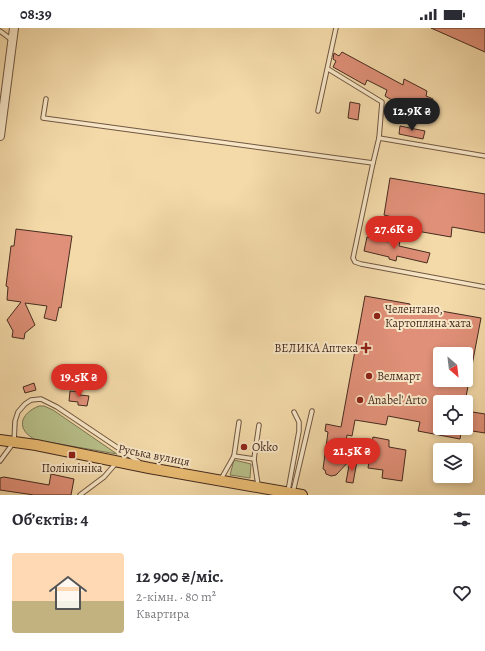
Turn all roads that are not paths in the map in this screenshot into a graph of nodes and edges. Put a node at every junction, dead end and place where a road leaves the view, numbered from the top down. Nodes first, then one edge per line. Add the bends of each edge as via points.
1 (14, 28) edge
2 (336, 28) edge
3 (0, 31) edge
4 (13, 40) junction
5 (328, 69) junction
6 (46, 99) dead end
7 (318, 111) dead end
8 (0, 136) edge
9 (379, 138) junction
10 (485, 156) edge
11 (373, 163) junction
12 (485, 287) edge
13 (312, 411) dead end
14 (294, 412) dead end
15 (240, 422) dead end
16 (259, 425) dead end
17 (0, 440) edge
18 (14, 442) junction
19 (234, 456) junction
20 (0, 460) edge
21 (254, 460) junction
22 (117, 461) junction
23 (149, 468) junction
24 (220, 481) junction
25 (258, 488) junction
26 (294, 493) edge
27 (80, 495) edge

1 - 4 street
2 - 5 lane
3 - 4 lane
4 - 8 street
5 - 7 lane
5 - 9 lane via 382,102
6 - 11 lane via 43,118
9 - 10 lane
9 - 11 lane
11 - 12 lane via 353,258 355,262
13 - 26 lane
14 - 26 lane via 299,422
15 - 19 lane
16 - 21 lane
17 - 18 main road, Руська вулиця
18 - 20 lane
18 - 22 main road, Руська вулиця
18 - 23 lane via 18,412 31,400 41,399
19 - 21 lane
19 - 24 lane
21 - 25 lane
22 - 23 main road, Руська вулиця
22 - 27 lane via 104,477
23 - 24 main road, Руська вулиця
24 - 25 main road, Руська вулиця
25 - 26 main road, Руська вулиця

